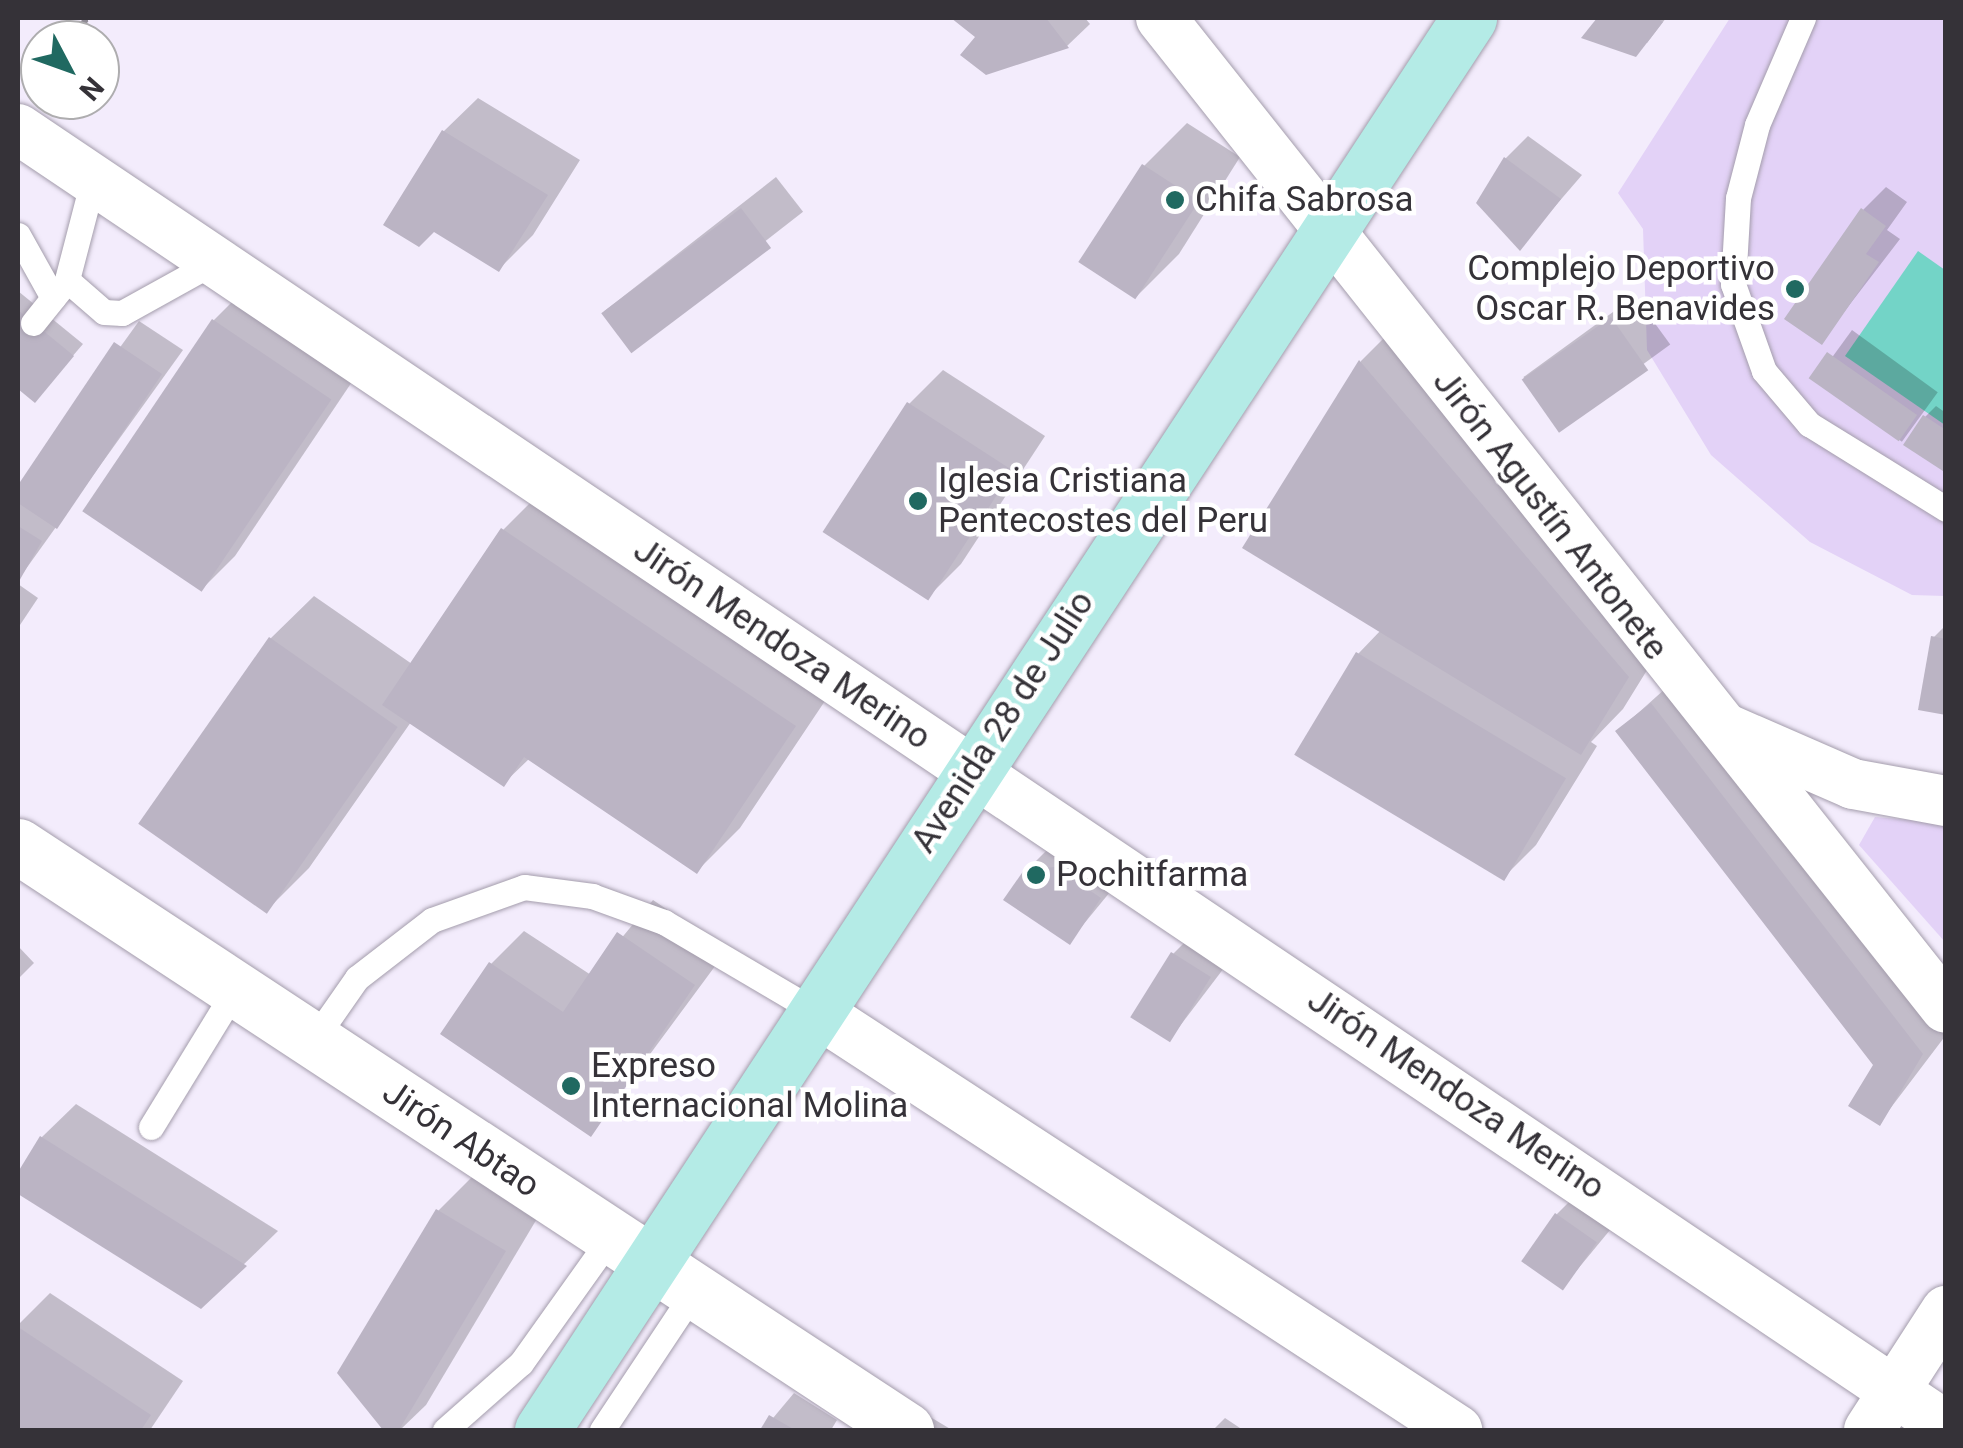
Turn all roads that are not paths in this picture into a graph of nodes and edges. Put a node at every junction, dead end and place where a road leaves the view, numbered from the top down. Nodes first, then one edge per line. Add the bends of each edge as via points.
1 (1161, 18) edge
2 (1470, 18) edge
3 (1803, 18) edge
4 (18, 129) edge
5 (93, 180) junction
6 (1328, 232) junction
7 (18, 235) edge
8 (214, 262) junction
9 (60, 289) junction
10 (33, 322) dead end
11 (1946, 509) edge
12 (1711, 721) junction
13 (971, 770) junction
14 (1946, 801) edge
15 (18, 846) edge
16 (235, 990) junction
17 (1946, 1008) edge
18 (815, 1012) junction
19 (313, 1041) junction
20 (151, 1127) dead end
21 (651, 1266) junction
22 (1946, 1311) edge
23 (1896, 1388) junction
24 (1946, 1426) edge
25 (445, 1430) edge
26 (542, 1430) edge
27 (602, 1430) edge
28 (906, 1430) edge
29 (1457, 1430) edge
30 (1869, 1430) edge

1 - 6 street, Jirón Agustín Antonete
2 - 6 main road, Avenida 28 de Julio
3 - 11 lane via 1756,125 1738,198 1733,284 1764,371 1809,424
4 - 5 street, Jirón Mendoza Merino
5 - 8 street, Jirón Mendoza Merino
5 - 9 lane
6 - 12 street, Jirón Agustín Antonete
6 - 13 main road, Avenida 28 de Julio
7 - 9 lane
8 - 9 lane via 122,313 104,312
8 - 13 street, Jirón Mendoza Merino
9 - 10 lane
12 - 14 street via 1853,784
12 - 17 street, Jirón Agustín Antonete
13 - 18 main road, Avenida 28 de Julio
13 - 23 street, Jirón Mendoza Merino
15 - 16 street, Jirón Abtao
16 - 19 street, Jirón Abtao
16 - 20 lane
18 - 19 lane via 664,922 592,896 524,887 432,920 357,978
18 - 21 main road, Avenida 28 de Julio
18 - 29 street
19 - 21 street, Jirón Abtao
21 - 25 lane via 520,1363
21 - 26 main road, Avenida 28 de Julio
21 - 27 lane
21 - 28 street, Jirón Abtao
22 - 23 street
23 - 24 street, Jirón Mendoza Merino
23 - 30 street

